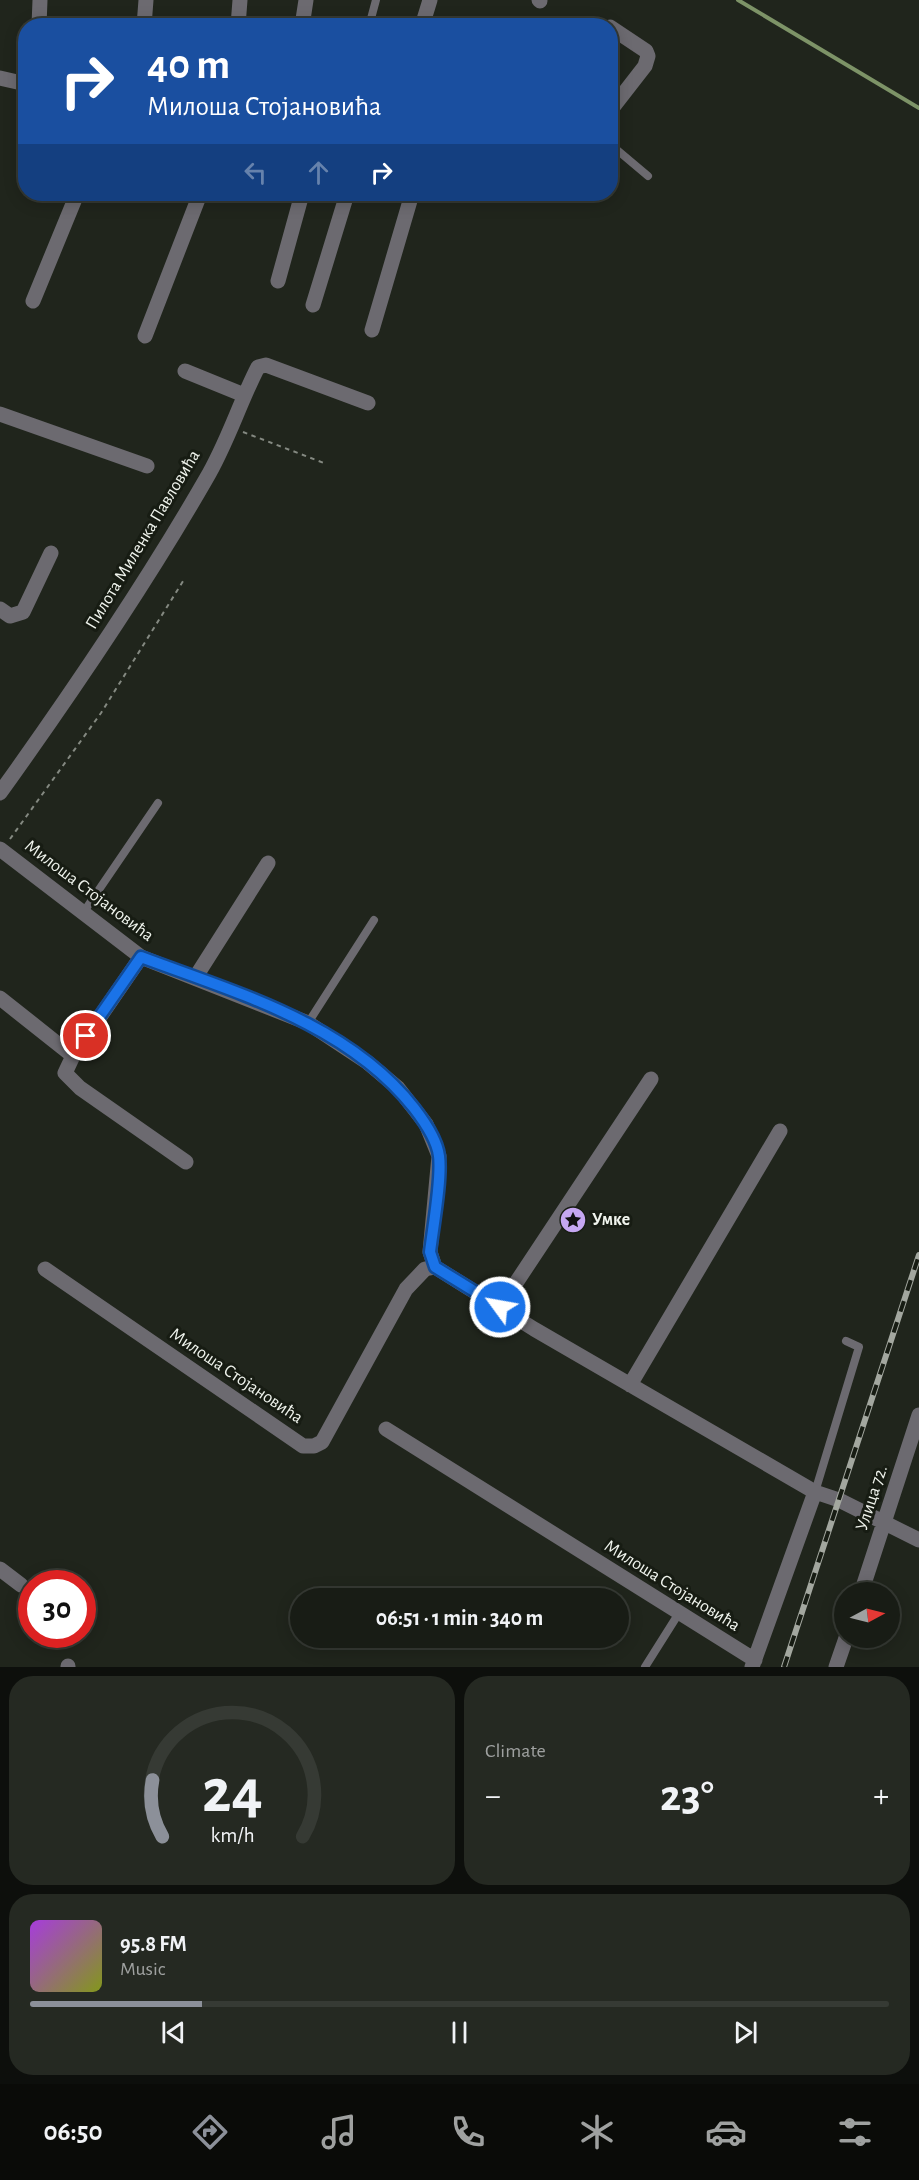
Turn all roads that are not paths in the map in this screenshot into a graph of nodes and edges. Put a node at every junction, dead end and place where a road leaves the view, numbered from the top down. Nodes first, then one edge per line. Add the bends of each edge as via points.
1 (40, 0) edge
2 (146, 0) edge
3 (240, 0) edge
4 (306, 0) edge
5 (376, 0) edge
6 (430, 0) edge
7 (39, 18) edge
8 (145, 18) edge
9 (239, 18) edge
10 (303, 18) edge
11 (371, 18) edge
12 (424, 18) edge
13 (618, 32) edge
14 (0, 78) edge
15 (18, 82) edge
16 (618, 101) edge
17 (618, 151) edge
18 (648, 176) dead end
19 (74, 201) edge
20 (197, 201) edge
21 (300, 201) edge
22 (345, 201) edge
23 (410, 201) edge
24 (278, 281) dead end
25 (33, 301) dead end
26 (313, 305) dead end
27 (372, 330) dead end
28 (146, 336) dead end
29 (186, 371) dead end
30 (244, 395) junction
31 (369, 403) dead end
32 (0, 414) edge
33 (147, 466) dead end
34 (51, 553) dead end
35 (0, 609) edge
36 (0, 793) edge
37 (158, 803) dead end
38 (1, 850) edge
39 (268, 863) dead end
40 (83, 913) junction
41 (374, 920) dead end
42 (141, 957) junction
43 (195, 978) junction
44 (0, 998) edge
45 (308, 1023) junction
46 (72, 1056) junction
47 (651, 1079) dead end
48 (780, 1131) dead end
49 (186, 1162) dead end
50 (435, 1267) junction
51 (45, 1269) dead end
52 (500, 1307) junction
53 (846, 1341) dead end
54 (630, 1385) junction
55 (919, 1415) edge
56 (386, 1429) dead end
57 (814, 1492) junction
58 (885, 1524) junction
59 (919, 1540) edge
60 (0, 1569) edge
61 (865, 1582) edge
62 (18, 1583) edge
63 (679, 1613) junction
64 (843, 1648) edge
65 (754, 1663) edge
66 (645, 1667) edge
67 (836, 1667) edge

1 - 7 street
2 - 8 street
3 - 9 street
4 - 10 street
5 - 11 lane
6 - 12 street
13 - 16 street via 648,56 645,66
14 - 15 street
17 - 18 lane
19 - 25 street
20 - 28 street
21 - 24 street
22 - 26 street
23 - 27 street
29 - 30 street
30 - 31 street, Пилота Миленка Павловића via 258,367 266,365
30 - 36 street, Пилота Миленка Павловића via 208,477 149,573
32 - 33 street
34 - 35 street via 23,612 10,616
37 - 40 lane
38 - 40 street, Милоша Стојановића
39 - 43 street
40 - 42 street, Милоша Стојановића
41 - 45 lane
42 - 43 street, Милоша Стојановића
42 - 46 street
43 - 45 street, Милоша Стојановића
44 - 46 street
45 - 50 street, Милоша Стојановића via 398,1088 426,1124 439,1156 430,1252
46 - 49 street via 65,1072 80,1088
47 - 52 street
48 - 54 street
50 - 51 street, Милоша Стојановића via 425,1269 406,1289 343,1408 322,1442 314,1446 303,1446
50 - 52 street
52 - 54 street
53 - 57 lane via 859,1347
54 - 57 street
55 - 58 street, Улица 72.
56 - 63 street, Милоша Стојановића
57 - 58 street
57 - 65 street, Милоша Стојановића
58 - 59 street
58 - 61 street, Улица 72.
60 - 62 street
63 - 65 street, Милоша Стојановића
63 - 66 lane
64 - 67 street

